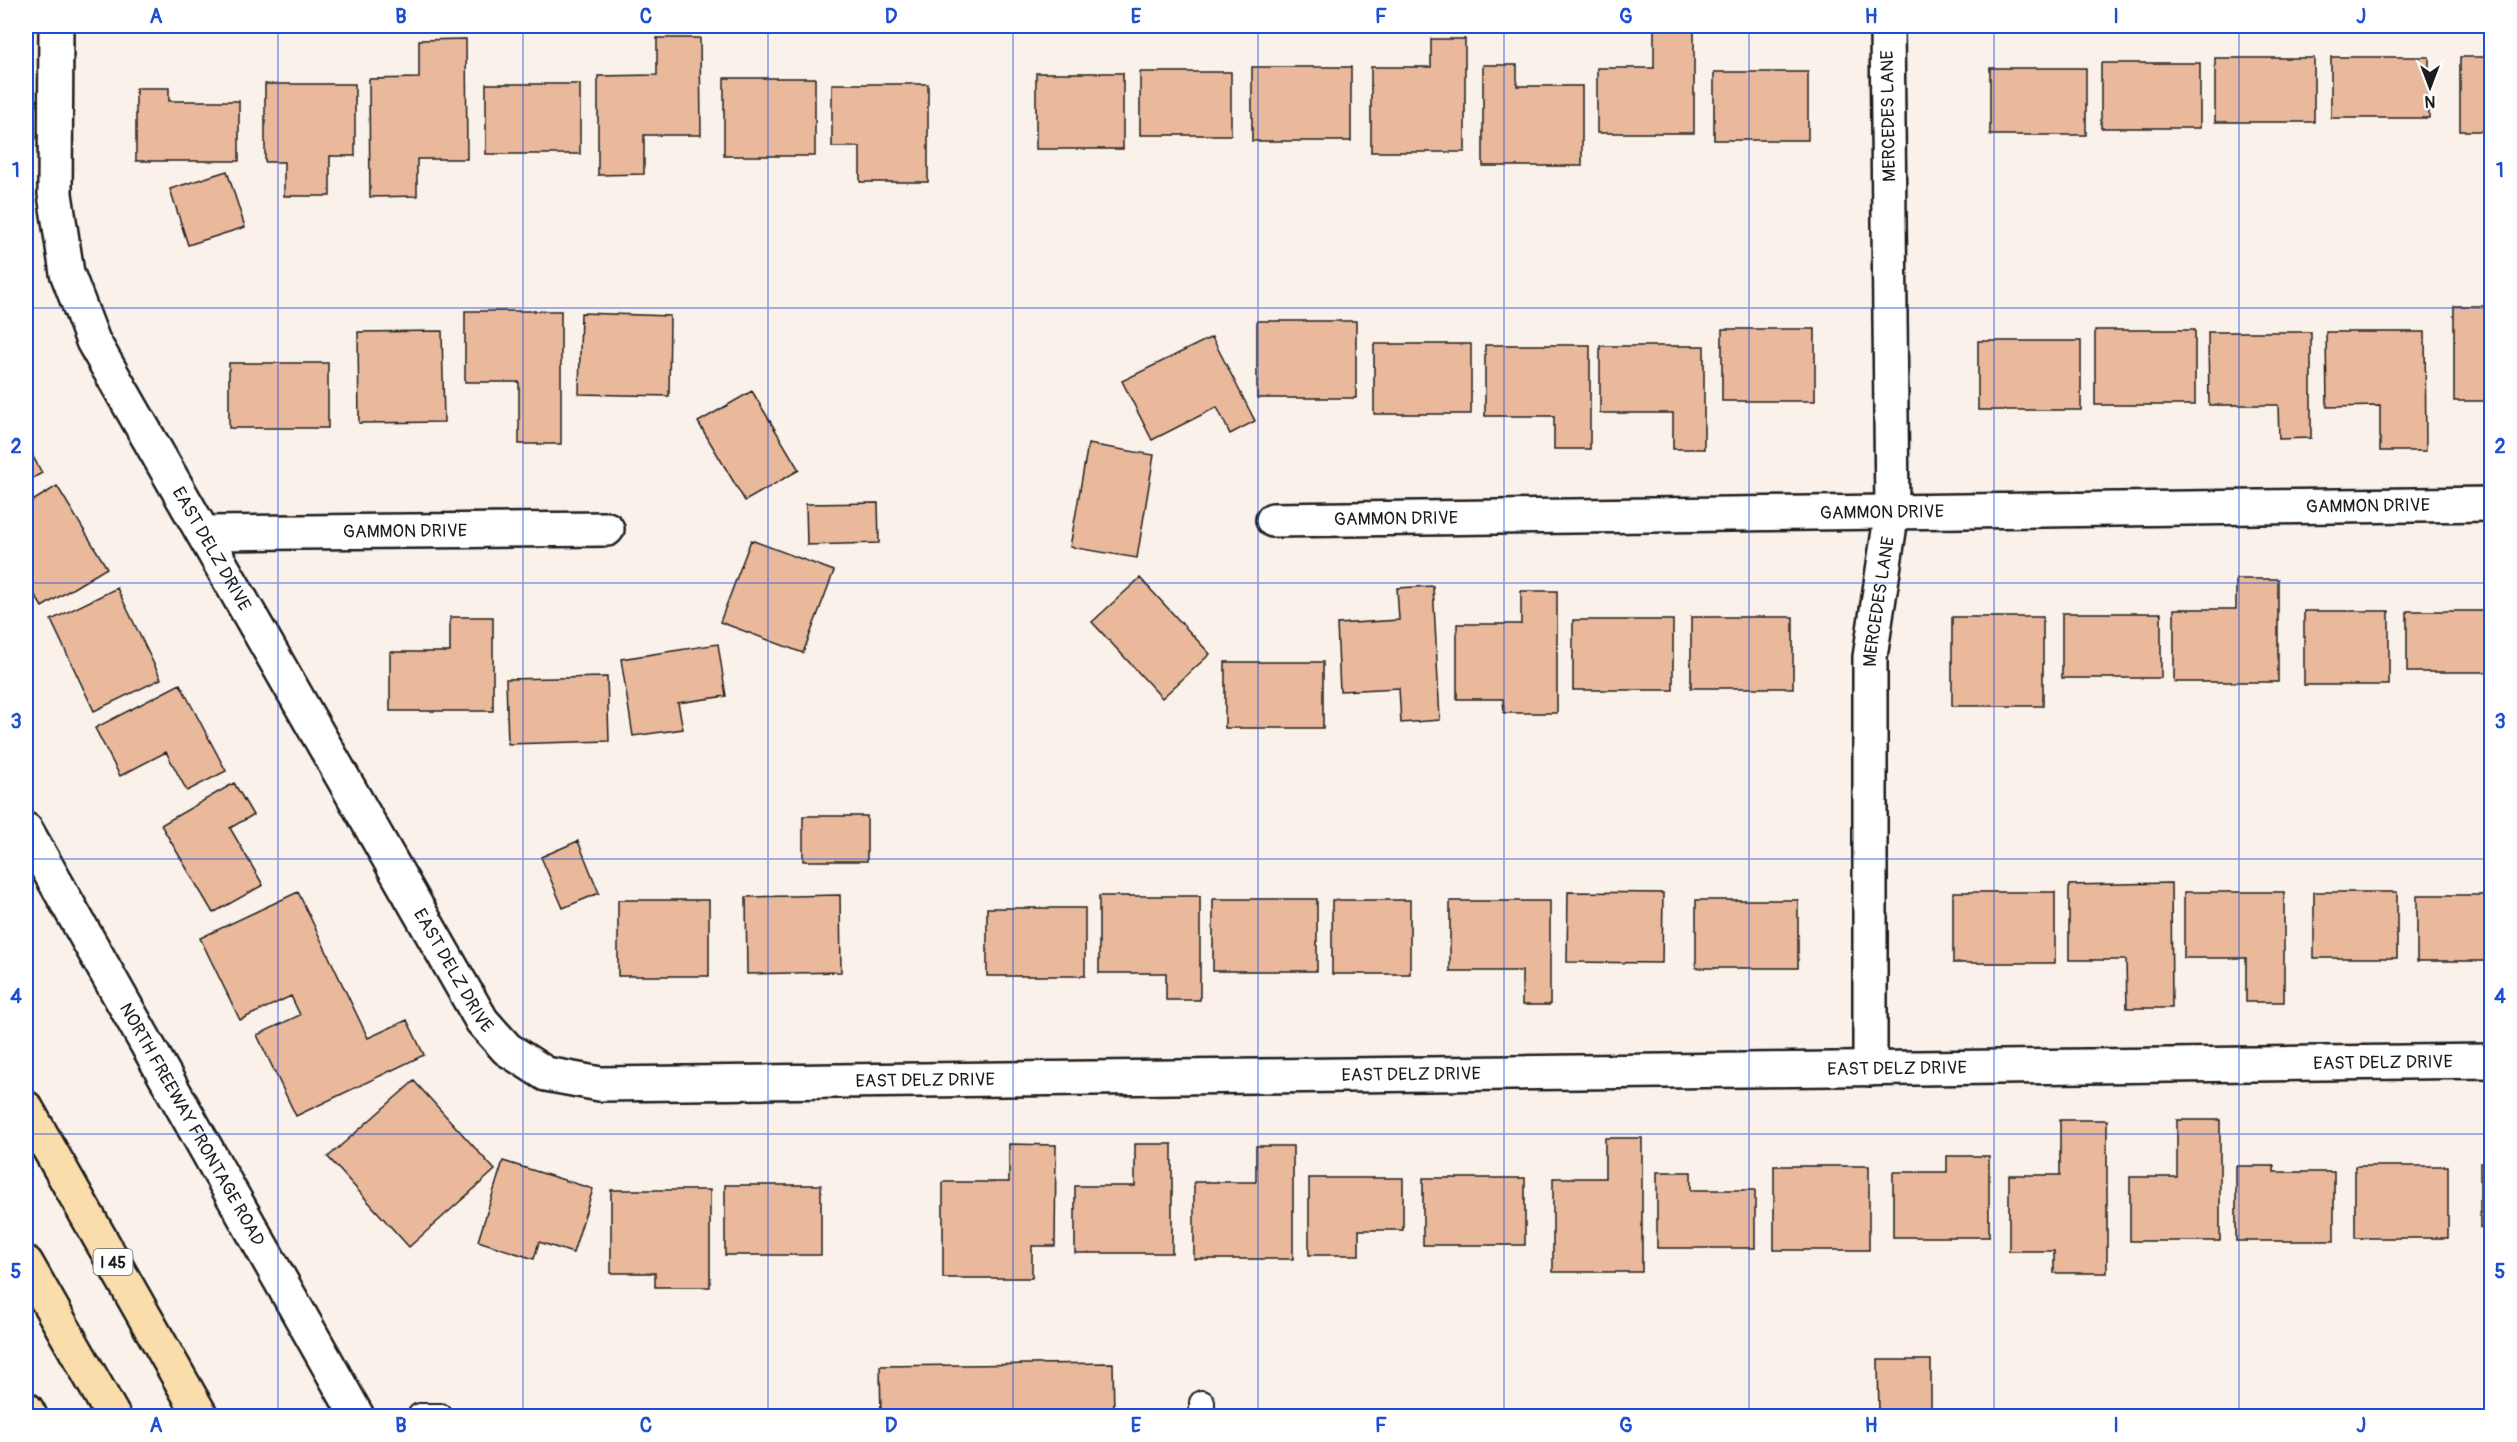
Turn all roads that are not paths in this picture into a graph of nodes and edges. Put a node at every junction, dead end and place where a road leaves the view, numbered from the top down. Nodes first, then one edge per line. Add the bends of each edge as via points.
1 (56, 26) edge
2 (1887, 26) edge
3 (2492, 504) edge
4 (1892, 511) junction
5 (1273, 519) dead end
6 (607, 529) dead end
7 (203, 533) junction
8 (26, 831) edge
9 (2492, 1061) edge
10 (1870, 1069) junction
11 (26, 1108) edge
12 (26, 1263) edge
13 (26, 1409) edge
14 (30, 1416) edge
15 (113, 1416) edge
16 (201, 1416) edge
17 (357, 1416) edge
18 (420, 1416) edge
19 (440, 1416) edge

1 - 7 street, EAST DELZ DRIVE via 55,194 67,273 93,341
2 - 4 street, MERCEDES LANE
3 - 4 street, GAMMON DRIVE
4 - 5 street, GAMMON DRIVE
4 - 10 street, MERCEDES LANE via 1870,657
6 - 7 street, GAMMON DRIVE
7 - 10 street, EAST DELZ DRIVE via 482,1021 507,1049 546,1074 600,1084
8 - 17 street, NORTH FREEWAY FRONTAGE ROAD
9 - 10 street, EAST DELZ DRIVE
11 - 16 highway, I 45
12 - 15 highway
13 - 14 highway
18 - 19 lane

